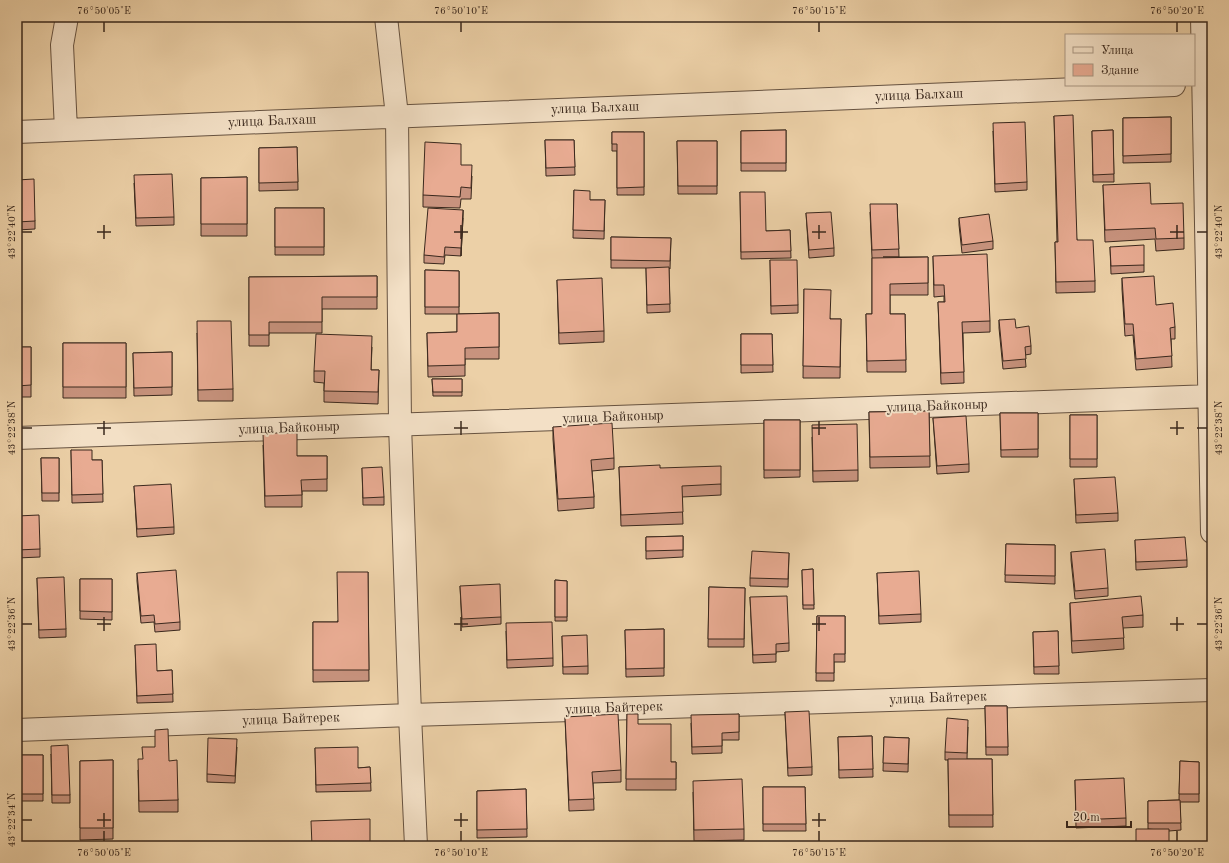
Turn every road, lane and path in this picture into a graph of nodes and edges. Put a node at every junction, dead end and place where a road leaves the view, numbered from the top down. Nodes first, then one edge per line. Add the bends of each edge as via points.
1 (67, 17) edge
2 (386, 17) edge
3 (1202, 17) edge
4 (1199, 84) edge
5 (1149, 86) edge
6 (397, 116) junction
7 (66, 130) junction
8 (17, 132) edge
9 (1211, 396) edge
10 (400, 424) junction
11 (17, 438) edge
12 (1212, 532) edge
13 (1212, 690) edge
14 (410, 715) junction
15 (17, 730) edge
16 (416, 846) edge

1 - 7 street via 62,45
2 - 6 street
3 - 4 street
4 - 9 street
5 - 6 street, улица Балхаш
6 - 7 street, улица Балхаш
6 - 10 street
7 - 8 street, улица Балхаш
9 - 10 street, улица Байконыр
9 - 12 street
10 - 11 street, улица Байконыр
10 - 14 street
13 - 14 street, улица Байтерек
14 - 15 street, улица Байтерек
14 - 16 street

